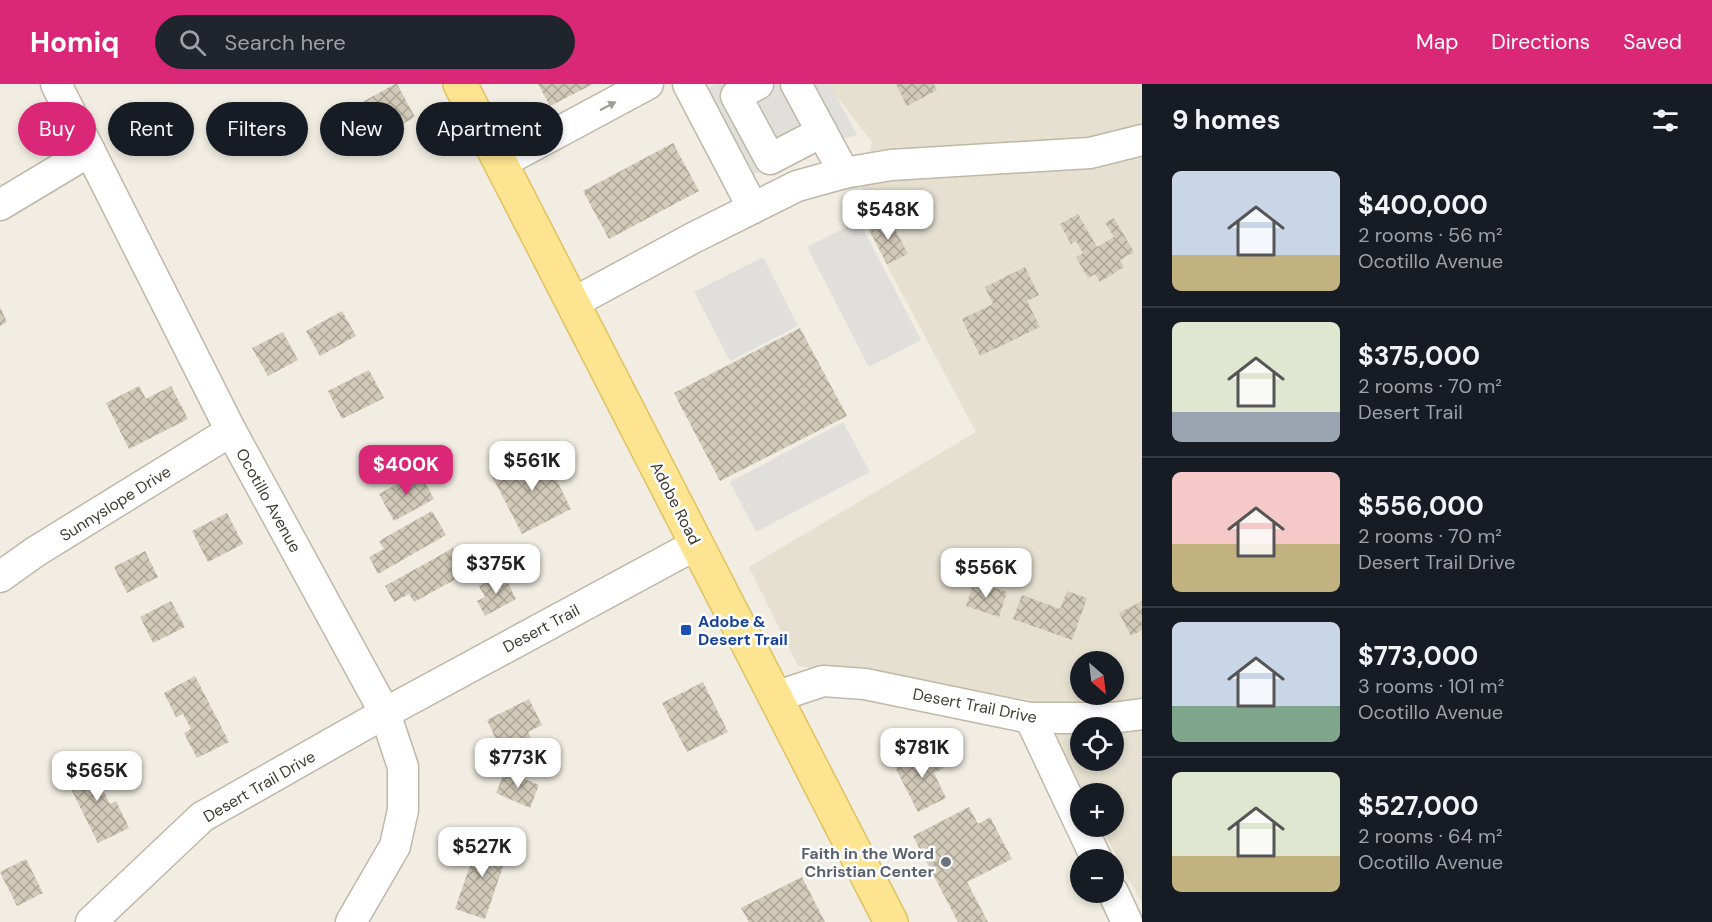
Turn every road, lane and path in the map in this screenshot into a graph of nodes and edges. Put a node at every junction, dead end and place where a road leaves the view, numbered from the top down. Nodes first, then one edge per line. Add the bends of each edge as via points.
1 (56, 84) edge
2 (648, 84) edge
3 (688, 84) edge
4 (758, 84) edge
5 (796, 84) edge
6 (467, 86) edge
7 (65, 102) edge
8 (822, 132) junction
9 (1142, 141) edge
10 (82, 156) edge
11 (93, 156) edge
12 (501, 163) junction
13 (844, 173) junction
14 (0, 205) edge
15 (753, 208) junction
16 (573, 303) junction
17 (231, 431) junction
18 (697, 544) junction
19 (0, 577) edge
20 (775, 697) junction
21 (385, 713) junction
22 (1142, 714) edge
23 (1030, 718) junction
24 (1070, 802) edge
25 (1118, 903) edge
26 (91, 922) edge
27 (351, 922) edge
28 (891, 922) edge
29 (1126, 922) edge

1 - 7 street, Ocotillo Avenue
12 -> 2 street
3 - 15 street
4 - 8 street via 736,96 770,159
5 - 8 street
6 - 12 main road, Adobe Road
8 - 13 street
9 - 13 street via 1090,153 891,165
10 - 14 street
11 - 17 street, Ocotillo Avenue
12 - 16 main road, Adobe Road
13 - 15 street via 797,186
15 - 16 street
16 - 18 main road, Adobe Road
17 - 19 street, Sunnyslope Drive
17 - 21 street, Ocotillo Avenue
18 - 20 main road, Adobe Road
18 - 21 street, Desert Trail
20 - 23 street, Desert Trail Drive via 823,681 865,684
20 - 28 main road, Adobe Road
21 - 26 street, Desert Trail Drive via 202,817
21 - 27 street, Ocotillo Avenue via 403,767 403,810 395,846
22 - 23 street, Desert Trail Drive
23 - 24 street
25 - 29 street

